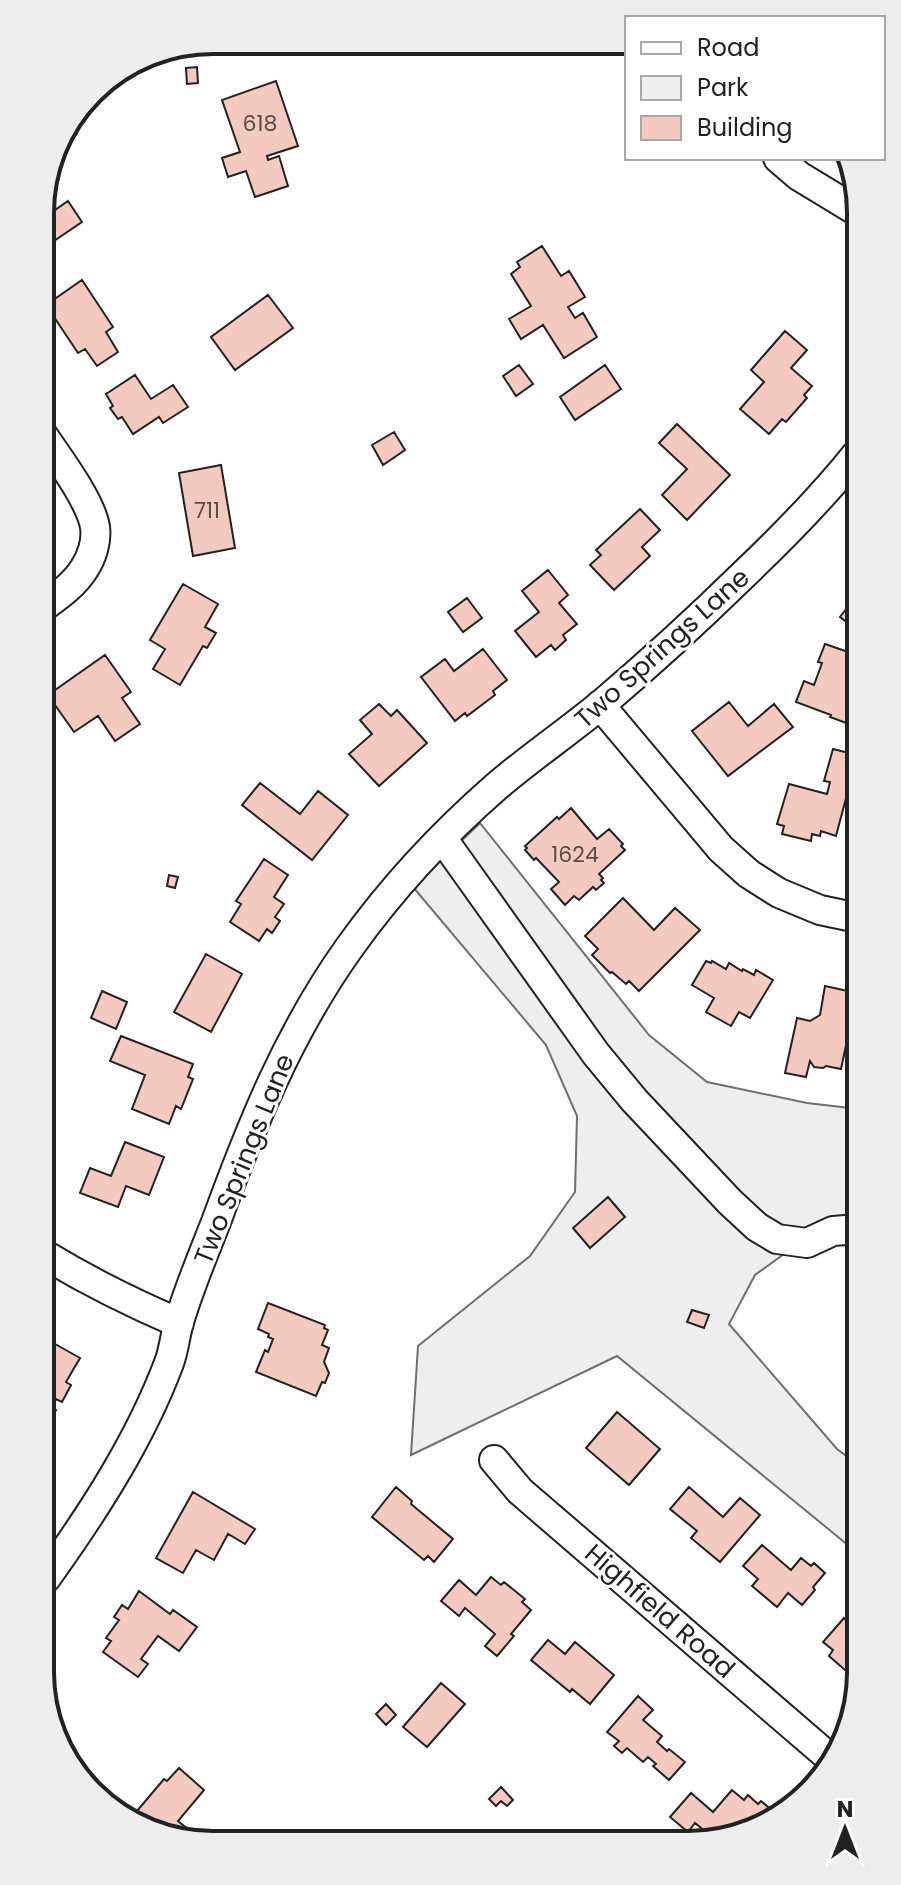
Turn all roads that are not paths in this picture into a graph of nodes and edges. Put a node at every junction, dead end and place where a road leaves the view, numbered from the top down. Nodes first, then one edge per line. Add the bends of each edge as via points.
1 (780, 160) edge
2 (847, 205) edge
3 (54, 452) edge
4 (847, 465) edge
5 (54, 599) edge
6 (600, 705) junction
7 (442, 838) junction
8 (847, 916) edge
9 (847, 1230) edge
10 (54, 1260) edge
11 (179, 1323) junction
12 (494, 1460) dead end
13 (54, 1567) edge
14 (825, 1753) edge

1 - 2 street
3 - 5 street via 91,513 95,546 85,568
4 - 6 street, Two Springs Lane via 784,535
6 - 7 street, Two Springs Lane via 499,784
6 - 8 street via 721,849 749,874 779,893
7 - 9 street via 596,1054 730,1202 777,1239 807,1243
7 - 11 street, Two Springs Lane via 349,948 295,1037 244,1145
10 - 11 street
11 - 13 street, Two Springs Lane via 145,1419
12 - 14 street, Highfield Road via 520,1491

